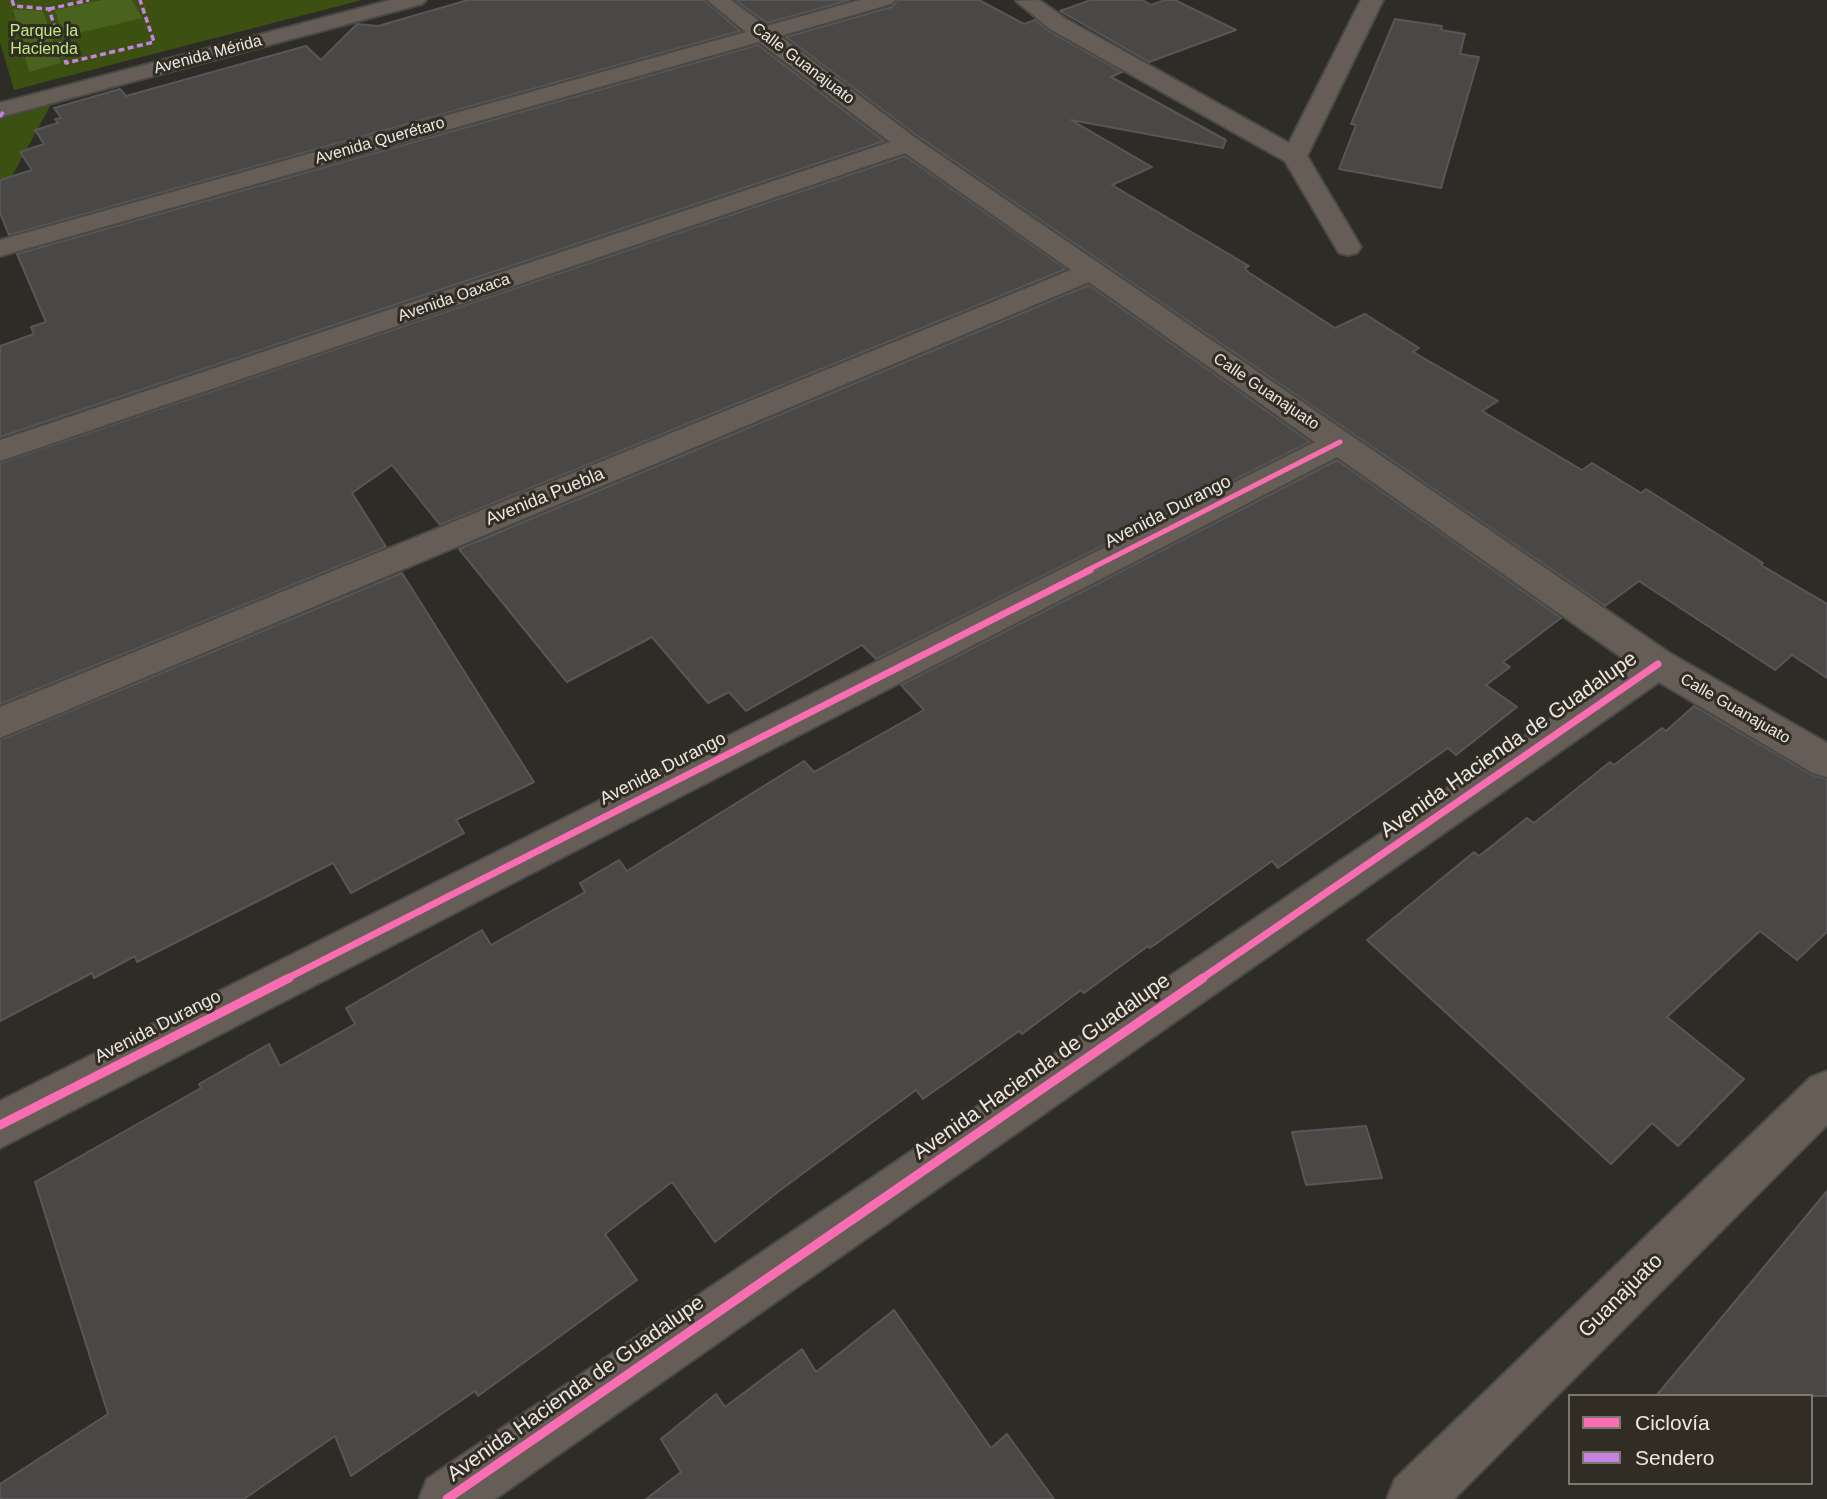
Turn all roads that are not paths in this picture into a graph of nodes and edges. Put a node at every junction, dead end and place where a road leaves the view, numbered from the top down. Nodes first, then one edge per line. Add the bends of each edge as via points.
1 (415, 0) edge
2 (718, 0) edge
3 (884, 0) edge
4 (1026, 0) edge
5 (1056, 0) edge
6 (1372, 0) edge
7 (761, 33) junction
8 (2, 103) edge
9 (908, 144) junction
10 (1295, 156) junction
11 (1348, 247) dead end
12 (0, 248) edge
13 (1090, 272) junction
14 (1340, 442) junction
15 (0, 452) edge
16 (1658, 664) junction
17 (0, 723) edge
18 (1827, 762) edge
19 (1827, 1093) edge
20 (0, 1125) edge
21 (447, 1499) edge
22 (1415, 1499) edge

1 - 8 street, Avenida Mérida
2 - 7 street, Calle Guanajuato
3 - 7 street, Avenida Querétaro
4 - 5 street
4 - 10 street via 1058,24
6 - 10 street
7 - 9 street, Calle Guanajuato
7 - 12 street, Avenida Querétaro
9 - 13 street, Calle Guanajuato
9 - 15 street, Avenida Oaxaca
10 - 11 street
13 - 14 street, Calle Guanajuato
13 - 17 street, Avenida Puebla
14 - 16 street, Calle Guanajuato
14 - 20 street, Avenida Durango
16 - 18 street, Calle Guanajuato
16 - 21 street, Avenida Hacienda de Guadalupe
19 - 22 street, Guanajuato

